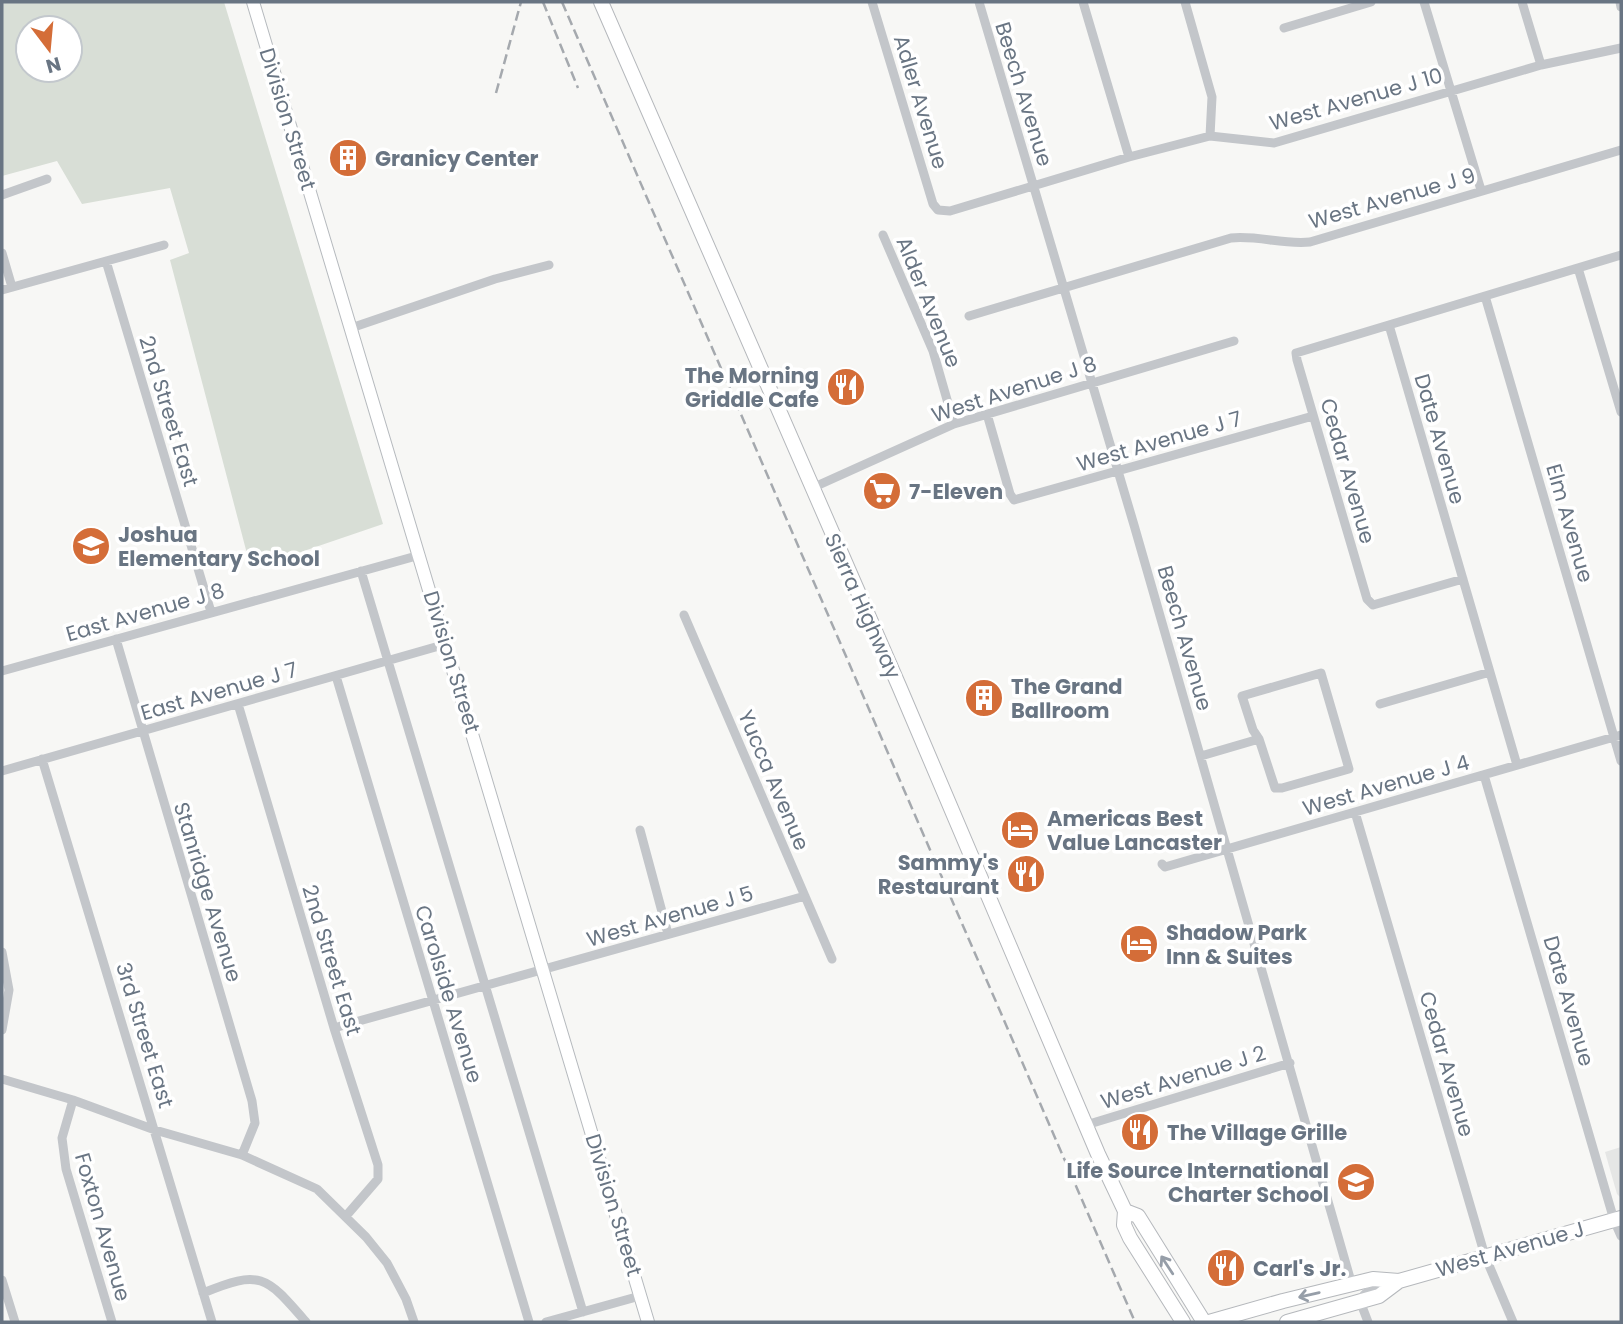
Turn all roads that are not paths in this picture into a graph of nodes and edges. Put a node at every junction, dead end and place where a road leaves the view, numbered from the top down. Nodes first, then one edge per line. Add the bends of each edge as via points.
1 (253, 2) edge
2 (601, 2) edge
3 (872, 2) edge
4 (979, 2) edge
5 (1083, 2) edge
6 (1185, 2) edge
7 (1371, 2) edge
8 (1424, 2) edge
9 (1522, 2) edge
10 (1620, 2) edge
11 (1621, 8) edge
12 (1284, 28) dead end
13 (1621, 48) edge
14 (1541, 65) junction
15 (1451, 91) junction
16 (1210, 136) junction
17 (1621, 150) edge
18 (1129, 157) junction
19 (47, 179) dead end
20 (1033, 186) junction
21 (1480, 190) junction
22 (2, 195) edge
23 (938, 210) joint
24 (883, 235) dead end
25 (164, 245) dead end
26 (2, 253) edge
27 (1621, 256) edge
28 (106, 261) junction
29 (549, 265) dead end
30 (1578, 268) junction
31 (1063, 286) junction
32 (7, 289) edge
33 (1485, 296) junction
34 (968, 316) dead end
35 (1389, 325) junction
36 (351, 328) junction
37 (1234, 341) dead end
38 (1092, 383) junction
39 (1621, 412) edge
40 (987, 414) junction
41 (1313, 416) junction
42 (954, 424) junction
43 (1118, 470) junction
44 (812, 488) junction
45 (420, 555) junction
46 (361, 571) junction
47 (1463, 579) junction
48 (211, 612) junction
49 (684, 615) dead end
50 (116, 639) junction
51 (446, 645) junction
52 (388, 661) junction
53 (2, 671) edge
54 (1490, 672) junction
55 (336, 676) junction
56 (238, 704) junction
57 (1380, 704) dead end
58 (142, 731) junction
59 (1618, 736) edge
60 (1259, 738) junction
61 (1201, 756) junction
62 (42, 759) junction
63 (1621, 761) edge
64 (1517, 765) junction
65 (2, 771) edge
66 (1485, 775) junction
67 (1355, 812) junction
68 (640, 830) dead end
69 (1228, 849) junction
70 (1162, 864) dead end
71 (805, 896) junction
72 (668, 934) junction
73 (2, 952) edge
74 (832, 959) dead end
75 (544, 970) junction
76 (485, 986) junction
77 (432, 1001) junction
78 (334, 1028) junction
79 (2, 1030) edge
80 (1290, 1063) junction
81 (2, 1079) edge
82 (73, 1100) junction
83 (1086, 1125) junction
84 (155, 1130) junction
85 (242, 1155) junction
86 (1125, 1210) junction
87 (346, 1216) junction
88 (1618, 1219) edge
89 (1621, 1236) edge
90 (1485, 1256) junction
91 (2, 1280) edge
92 (1399, 1281) junction
93 (1352, 1285) junction
94 (203, 1293) junction
95 (640, 1296) junction
96 (1360, 1301) junction
97 (583, 1312) junction
98 (15, 1322) edge
99 (112, 1322) edge
100 (212, 1322) edge
101 (306, 1322) edge
102 (414, 1322) edge
103 (529, 1322) edge
104 (546, 1322) edge
105 (648, 1322) edge
106 (1183, 1322) edge
107 (1204, 1322) edge
108 (1209, 1322) edge
109 (1287, 1322) edge
110 (1368, 1322) edge
111 (1513, 1322) edge

1 - 36 main road, Division Street
2 - 44 main road, Sierra Highway
3 - 23 street, Adler Avenue
4 - 20 street, Beech Avenue
5 - 18 street
6 - 16 street via 1212,97
7 - 12 street
8 - 15 street
9 - 14 street
10 - 11 street
13 - 14 street, West Avenue J 10
14 - 15 street, West Avenue J 10
15 - 16 street, West Avenue J 10 via 1274,143
15 - 21 street
16 - 18 street, West Avenue J 10
17 - 21 street, West Avenue J 9
18 - 20 street, West Avenue J 10
19 - 22 street
20 - 23 street, West Avenue J 10 via 950,211
20 - 31 street, Beech Avenue
21 - 31 street, West Avenue J 9 via 1311,242 1242,237
24 - 42 street, Alder Avenue via 933,351
25 - 28 street
26 - 32 street
27 - 30 street
28 - 32 street
28 - 48 street, 2nd Street East
29 - 36 street
30 - 33 street
30 - 39 street
31 - 34 street, West Avenue J 9
31 - 38 street, Beech Avenue
33 - 35 street
33 - 59 street, Elm Avenue
35 - 41 street, Cedar Avenue via 1296,353
35 - 47 street, Date Avenue
36 - 45 main road, Division Street
37 - 38 street, West Avenue J 8
38 - 40 street, West Avenue J 8
38 - 43 street, Beech Avenue
40 - 42 street, West Avenue J 8
40 - 43 street, West Avenue J 7 via 1014,500
41 - 43 street, West Avenue J 7
41 - 47 street, Cedar Avenue via 1367,599 1373,605
42 - 44 street, West Avenue J 8
43 - 61 street, Beech Avenue
44 - 83 main road, Sierra Highway
45 - 46 street, East Avenue J 8
45 - 51 main road, Division Street
46 - 48 street, East Avenue J 8
46 - 52 street
47 - 54 street, Date Avenue
48 - 50 street, East Avenue J 8
49 - 71 street, Yucca Avenue
50 - 53 street, East Avenue J 8
50 - 58 street, Stanridge Avenue
51 - 52 street, East Avenue J 7
51 - 75 main road, Division Street
52 - 55 street, East Avenue J 7
52 - 76 street
54 - 57 street
54 - 64 street, Date Avenue
55 - 56 street, East Avenue J 7
55 - 77 street, Carolside Avenue
56 - 58 street, East Avenue J 7
56 - 78 street, 2nd Street East
58 - 62 street, East Avenue J 7
58 - 85 street, Stanridge Avenue via 252,1101 255,1123
59 - 63 street, Elm Avenue
59 - 64 street, West Avenue J 4
60 - 60 street via 1275,788 1349,769 1321,673 1242,696
60 - 61 street
61 - 69 street, Beech Avenue
62 - 65 street, East Avenue J 7
62 - 84 street, 3rd Street East
64 - 66 street, West Avenue J 4
66 - 67 street, West Avenue J 4
66 - 88 street, Date Avenue
67 - 69 street, West Avenue J 4
67 - 90 street, Cedar Avenue
68 - 72 street
69 - 70 street, West Avenue J 4 via 1166,867
69 - 80 street, Beech Avenue
71 - 72 street, West Avenue J 5
71 - 74 street, Yucca Avenue
72 - 75 street, West Avenue J 5
73 - 79 street via 9,990
75 - 76 street, West Avenue J 5
75 - 95 main road, Division Street
76 - 77 street, West Avenue J 5
76 - 97 street
77 - 78 street, West Avenue J 5
77 - 103 street, Carolside Avenue
78 - 87 street, 2nd Street East via 378,1165 378,1179
80 - 83 street, West Avenue J 2
80 - 93 street, Beech Avenue
81 - 82 street
82 - 84 street
82 - 99 street, Foxton Avenue via 62,1138 66,1170
83 - 86 main road, Sierra Highway
84 - 85 street
84 - 94 street, 3rd Street East
85 - 87 street via 317,1189
86 - 106 main road, Sierra Highway via 1124,1226 1130,1238
107 -> 86 main road, Sierra Highway via 1138,1216
87 - 102 street via 387,1263
88 - 89 street, Date Avenue
88 - 90 main road, West Avenue J
90 - 92 main road, West Avenue J
90 - 111 street, Cedar Avenue
91 - 98 street
92 - 93 main road, West Avenue J via 1373,1279
92 - 96 main road, West Avenue J via 1379,1296
93 -> 108 main road, West Avenue J
94 - 100 street, 3rd Street East
94 - 101 street via 235,1280 262,1280 282,1294
95 - 97 street
95 - 105 main road, Division Street
96 - 109 main road, West Avenue J
96 - 110 street
97 - 104 street

